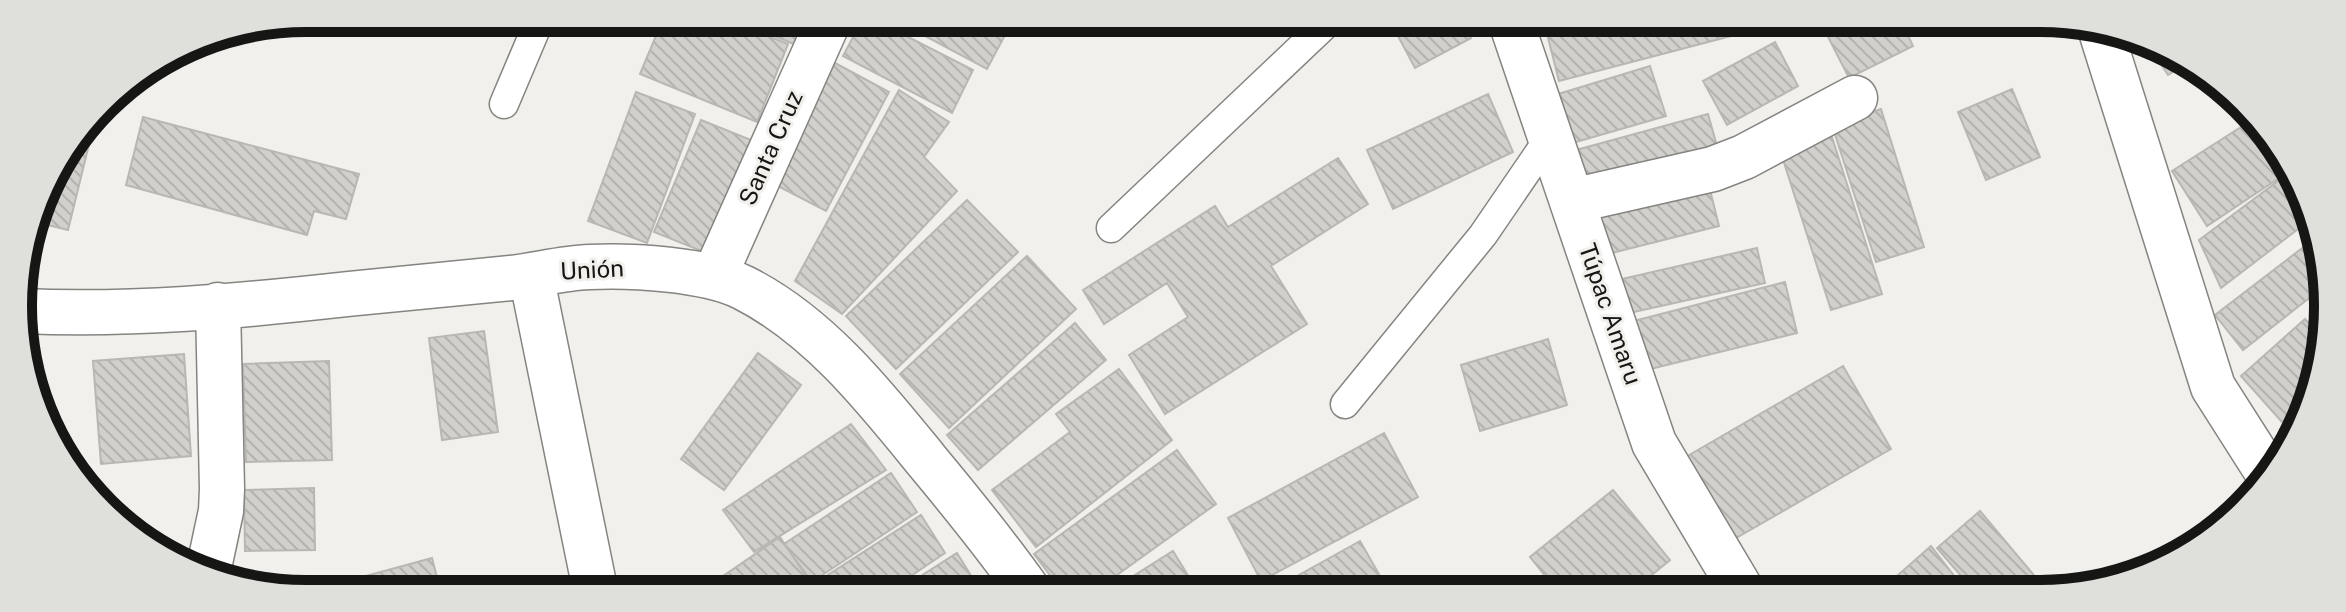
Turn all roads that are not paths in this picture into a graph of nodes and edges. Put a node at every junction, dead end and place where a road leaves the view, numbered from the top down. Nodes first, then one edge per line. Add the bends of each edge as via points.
1 (534, 32) edge
2 (824, 32) edge
3 (1317, 32) edge
4 (1514, 32) edge
5 (2104, 40) edge
6 (1855, 98) dead end
7 (504, 104) dead end
8 (1550, 137) junction
9 (1572, 201) junction
10 (1111, 228) dead end
11 (531, 275) junction
12 (714, 277) junction
13 (218, 305) junction
14 (32, 311) edge
15 (1345, 404) dead end
16 (2263, 465) edge
17 (210, 562) edge
18 (593, 580) edge
19 (1021, 580) edge
20 (1735, 580) edge

1 - 7 lane
2 - 12 street, Santa Cruz
3 - 10 lane
4 - 8 street, Túpac Amaru
5 - 16 street via 2213,387
6 - 9 street via 1713,169
8 - 9 street, Túpac Amaru
8 - 15 lane via 1483,235
9 - 20 street, Túpac Amaru via 1654,443
11 - 12 street, Unión via 587,267
11 - 13 street, Unión
11 - 18 street
12 - 19 street, Unión via 773,305 871,392
13 - 14 street, Unión via 108,313
13 - 17 street via 221,511

